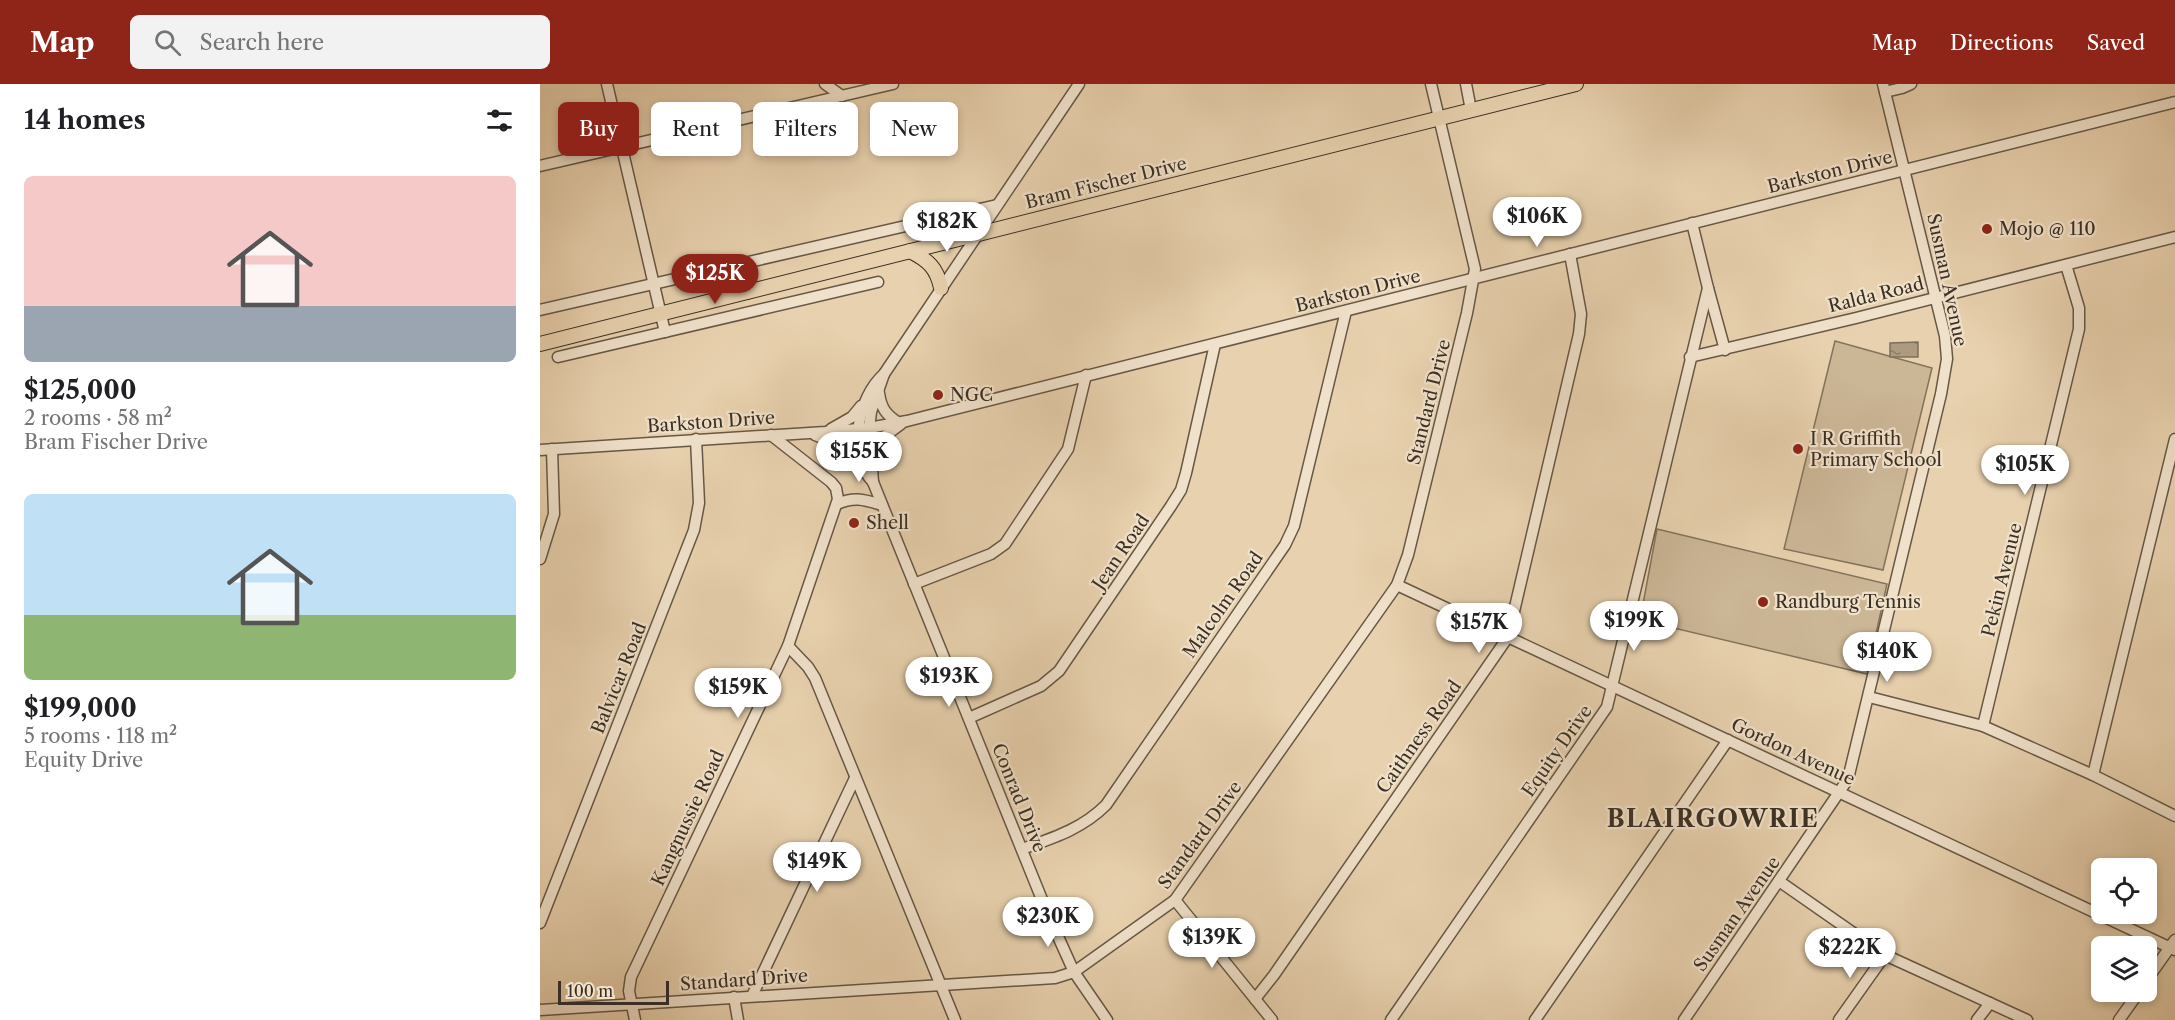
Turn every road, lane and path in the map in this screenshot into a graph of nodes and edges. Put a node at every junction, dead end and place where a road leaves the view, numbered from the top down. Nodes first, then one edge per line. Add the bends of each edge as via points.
1 (607, 84) edge
2 (825, 84) edge
3 (893, 84) edge
4 (1079, 84) edge
5 (1431, 84) edge
6 (1466, 84) edge
7 (1576, 84) edge
8 (1911, 84) edge
9 (1886, 87) edge
10 (842, 96) junction
11 (611, 102) edge
12 (2175, 102) edge
13 (1471, 110) junction
14 (1439, 119) junction
15 (639, 143) edge
16 (583, 156) edge
17 (623, 156) edge
18 (540, 166) edge
19 (1904, 170) junction
20 (997, 205) junction
21 (1692, 223) junction
22 (977, 233) junction
23 (2175, 237) edge
24 (910, 251) junction
25 (1570, 254) junction
26 (2066, 265) junction
27 (710, 272) junction
28 (1475, 278) junction
29 (878, 282) dead end
30 (653, 285) junction
31 (941, 288) junction
32 (1708, 288) junction
33 (747, 292) junction
34 (1936, 297) junction
35 (540, 310) edge
36 (1346, 311) junction
37 (660, 314) junction
38 (665, 332) junction
39 (540, 344) edge
40 (1215, 344) junction
41 (1725, 350) junction
42 (558, 357) dead end
43 (1690, 357) junction
44 (884, 374) junction
45 (1086, 375) junction
46 (879, 393) junction
47 (865, 400) junction
48 (903, 422) junction
49 (864, 428) junction
50 (825, 432) junction
51 (808, 433) junction
52 (771, 435) junction
53 (696, 439) junction
54 (2175, 440) edge
55 (870, 447) junction
56 (540, 450) edge
57 (552, 450) junction
58 (864, 470) junction
59 (873, 482) junction
60 (837, 504) junction
61 (882, 506) junction
62 (540, 559) edge
63 (914, 584) junction
64 (1397, 585) junction
65 (1508, 637) junction
66 (788, 646) junction
67 (1611, 686) junction
68 (1869, 697) junction
69 (969, 718) junction
70 (1983, 726) junction
71 (1728, 740) junction
72 (2093, 776) junction
73 (855, 778) junction
74 (1840, 793) junction
75 (2175, 816) edge
76 (1022, 849) junction
77 (1779, 882) junction
78 (1175, 900) junction
79 (540, 922) edge
80 (2173, 946) edge
81 (1885, 955) junction
82 (2157, 967) edge
83 (1074, 972) junction
84 (939, 984) junction
85 (752, 996) junction
86 (734, 997) junction
87 (1255, 999) junction
88 (2132, 1002) edge
89 (1990, 1003) junction
90 (632, 1004) junction
91 (540, 1010) edge
92 (634, 1020) edge
93 (738, 1020) edge
94 (955, 1020) edge
95 (1107, 1020) edge
96 (1272, 1020) edge
97 (1391, 1020) edge
98 (1535, 1020) edge
99 (1684, 1020) edge
100 (1839, 1020) edge
101 (1977, 1020) edge
102 (2027, 1020) edge
103 (2119, 1020) edge

1 - 11 street
2 - 10 street
3 - 10 street
4 - 20 street
5 - 14 street, Standard Drive
6 - 13 street
7 - 13 main road, Bram Fischer Drive
8 - 9 street
9 - 19 street, Susman Avenue
10 - 15 street
12 - 19 street, Barkston Drive
13 - 14 main road, Bram Fischer Drive
14 - 22 main road, Bram Fischer Drive
14 - 28 street, Standard Drive
16 - 18 street
17 - 30 street
19 - 21 street, Barkston Drive
19 - 34 street, Susman Avenue
20 - 22 street
20 - 27 street
21 - 25 street, Barkston Drive
21 - 32 street, Equity Drive
22 - 24 main road, Bram Fischer Drive
22 - 31 street
23 - 26 street, Ralda Road
24 - 31 main road via 929,262
24 - 33 main road, Bram Fischer Drive
25 - 28 street, Barkston Drive
25 - 65 street, Caithness Road via 1581,314 1579,334
26 - 34 street, Ralda Road
26 - 70 street, Pekin Avenue via 2079,308 2079,328
27 - 30 street
27 - 33 main road
28 - 36 street, Barkston Drive
28 - 64 street, Standard Drive via 1408,555
29 - 38 street
30 - 35 street
30 - 37 street
31 - 44 street
32 - 41 street, Equity Drive
32 - 43 street, Equity Drive
33 - 37 main road, Bram Fischer Drive
34 - 41 street, Ralda Road
34 - 68 street, Susman Avenue via 1947,347 1945,372
36 - 40 street, Barkston Drive
36 - 76 street, Malcolm Road via 1294,526 1285,545 1106,805 1076,828
37 - 38 street
37 - 39 main road, Bram Fischer Drive
38 - 42 street
40 - 45 street, Barkston Drive
40 - 69 street, Jean Road via 1184,481 1172,506 1059,671 1041,686
41 - 43 street, Ralda Road
43 - 67 street, Equity Drive
44 - 46 street
44 - 47 street
45 - 48 street, Barkston Drive
45 - 63 street via 1068,449 1005,544 985,557
46 - 48 street via 886,414
46 - 49 street
47 - 49 street
47 - 50 street via 852,417
48 - 49 street, Barkston Drive
48 - 55 street
49 - 50 street, Barkston Drive
49 - 55 street, Conrad Drive
49 - 58 street, Conrad Drive via 860,452
50 - 51 street, Barkston Drive
51 - 52 street, Barkston Drive
51 - 58 street via 843,446
52 - 53 street, Barkston Drive
52 - 60 street via 834,485
53 - 57 street, Barkston Drive
53 - 79 street, Balvicar Road via 699,503 694,530
54 - 72 street
55 - 59 street, Conrad Drive
56 - 57 street, Barkston Drive
57 - 62 street via 554,514
58 - 59 street, Conrad Drive
59 - 61 street, Conrad Drive
60 - 61 street via 860,498
60 - 66 street, Kangnussie Road
61 - 63 street, Conrad Drive
63 - 69 street, Conrad Drive
64 - 65 street, Gordon Avenue
64 - 78 street, Standard Drive
65 - 67 street, Gordon Avenue
65 - 87 street, Caithness Road
66 - 73 street via 815,678
66 - 90 street, Kangnussie Road via 633,974 629,991
67 - 71 street, Gordon Avenue
67 - 97 street, Equity Drive via 1605,710
68 - 70 street
68 - 74 street, Susman Avenue via 1848,779
69 - 76 street, Conrad Drive
70 - 72 street
71 - 74 street, Gordon Avenue
71 - 98 street
72 - 75 street
73 - 84 street
73 - 85 street
74 - 77 street, Susman Avenue
74 - 80 street, Gordon Avenue
76 - 83 street, Conrad Drive
77 - 81 street
77 - 99 street, Susman Avenue
78 - 83 street, Standard Drive
78 - 87 street
80 - 82 street
81 - 89 street
81 - 100 street
83 - 84 street, Standard Drive via 1055,978
83 - 95 street, Conrad Drive
84 - 85 street, Standard Drive
84 - 94 street
85 - 86 street, Standard Drive
86 - 90 street, Standard Drive
86 - 93 street
87 - 96 street
88 - 103 street
89 - 101 street
89 - 102 street
90 - 91 street, Standard Drive
90 - 92 street, Kangnussie Road

